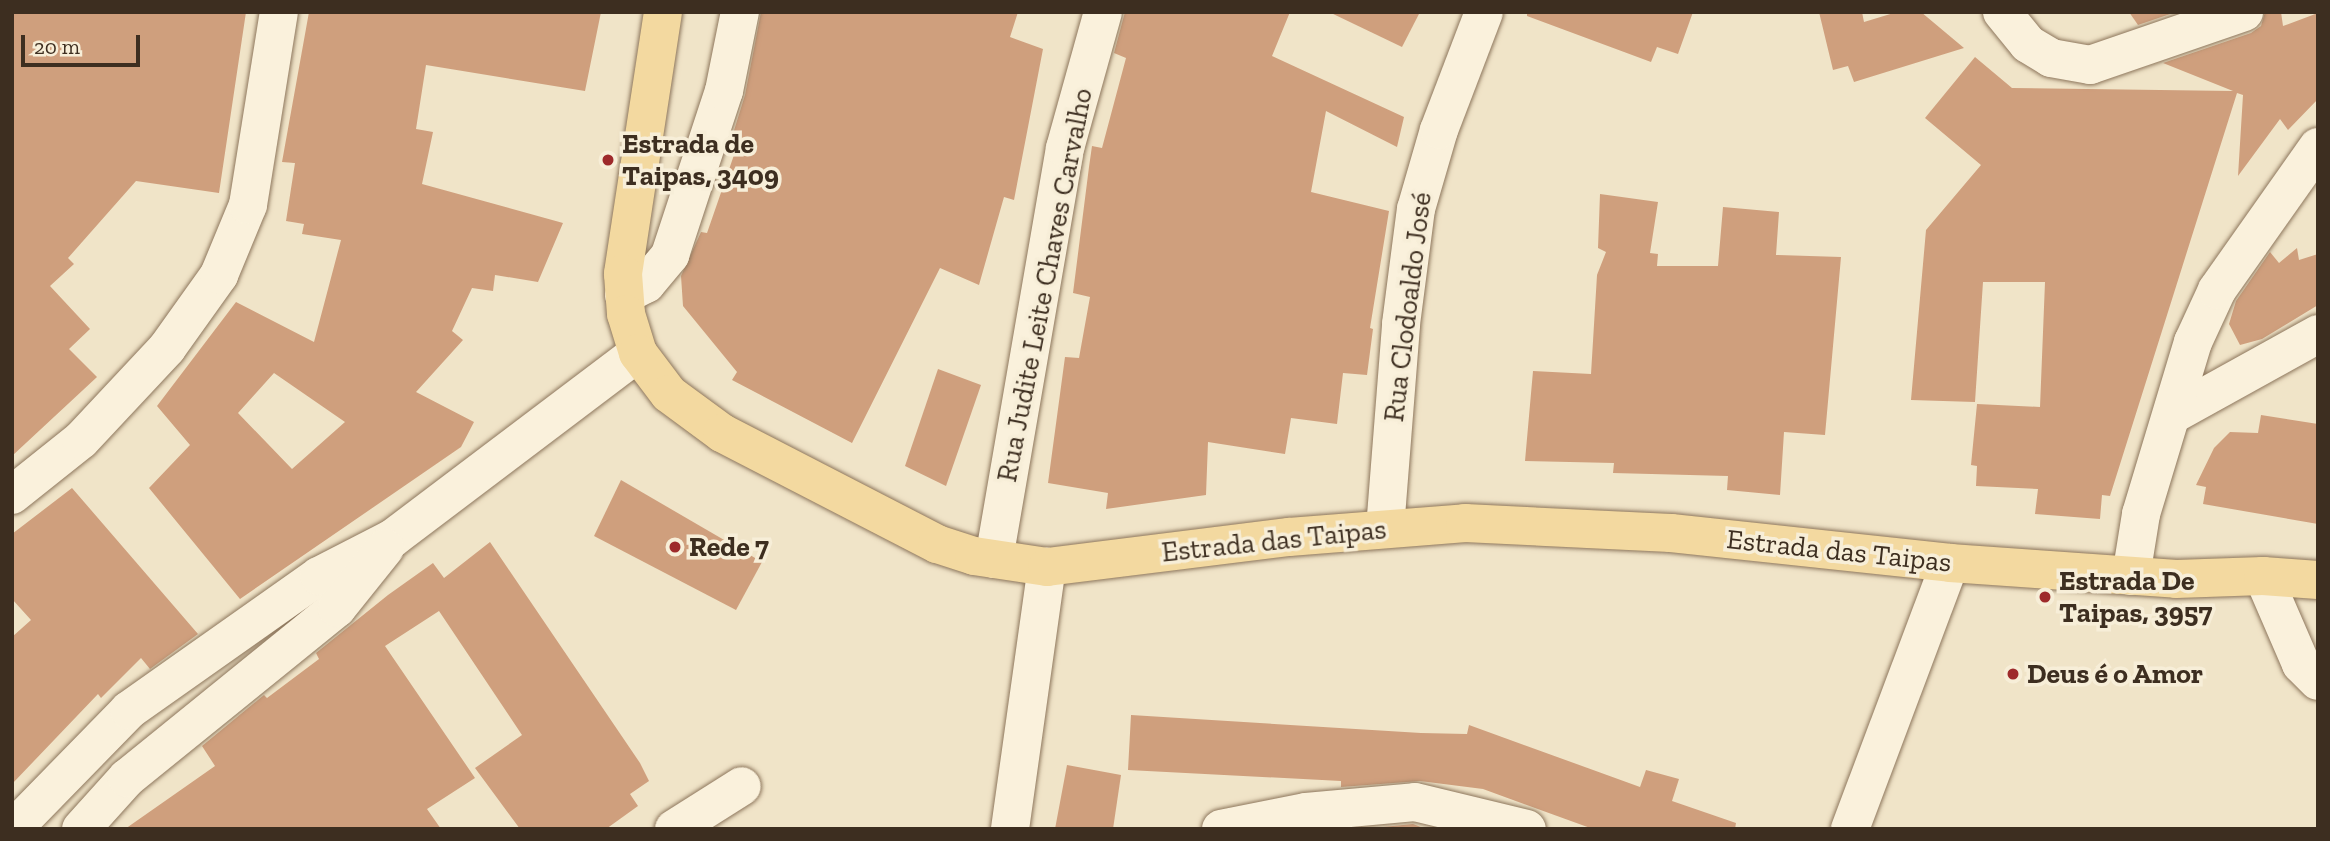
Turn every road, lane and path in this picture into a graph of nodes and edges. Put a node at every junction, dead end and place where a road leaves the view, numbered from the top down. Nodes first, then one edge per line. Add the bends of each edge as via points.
1 (279, 12) edge
2 (663, 12) edge
3 (740, 12) edge
4 (1103, 12) edge
5 (1484, 12) edge
6 (2001, 12) edge
7 (2244, 12) edge
8 (2318, 147) edge
9 (624, 295) junction
10 (2318, 334) edge
11 (638, 353) junction
12 (2172, 415) junction
13 (12, 495) edge
14 (1385, 529) junction
15 (393, 538) junction
16 (994, 559) junction
17 (1950, 563) junction
18 (1046, 567) junction
19 (2131, 576) junction
20 (2263, 576) junction
21 (2318, 580) edge
22 (2318, 681) edge
23 (742, 786) dead end
24 (1507, 826) edge
25 (13, 829) edge
26 (81, 829) edge
27 (674, 829) edge
28 (1010, 829) edge
29 (1221, 829) edge
30 (1850, 829) edge

1 - 13 street via 248,205 219,275 167,348 81,439
2 - 9 main road, Estrada das Taipas via 630,219
3 - 9 street via 724,91 670,255 646,284
4 - 16 street, Rua Judite Leite Chaves Carvalho via 1065,148
5 - 14 street, Rua Clodoaldo José via 1439,130 1416,209 1401,324
6 - 7 street via 2028,44 2051,58 2090,65
8 - 12 street via 2278,197 2217,290 2193,342
9 - 11 main road, Estrada das Taipas
10 - 12 street
11 - 15 street
11 - 16 main road, Estrada das Taipas via 669,394 722,433 937,544
12 - 19 street via 2141,514
14 - 17 main road, Estrada das Taipas via 1465,523 1671,533
14 - 18 main road, Estrada das Taipas
15 - 25 street via 319,576 130,710
15 - 26 street via 337,608 127,778
16 - 18 main road, Estrada das Taipas
17 - 19 main road, Estrada das Taipas
17 - 30 street
18 - 28 street
19 - 20 main road, Estrada das Taipas
20 - 21 main road, Estrada das Taipas
20 - 22 street via 2301,664
23 - 27 street
24 - 29 street via 1415,802 1383,802

